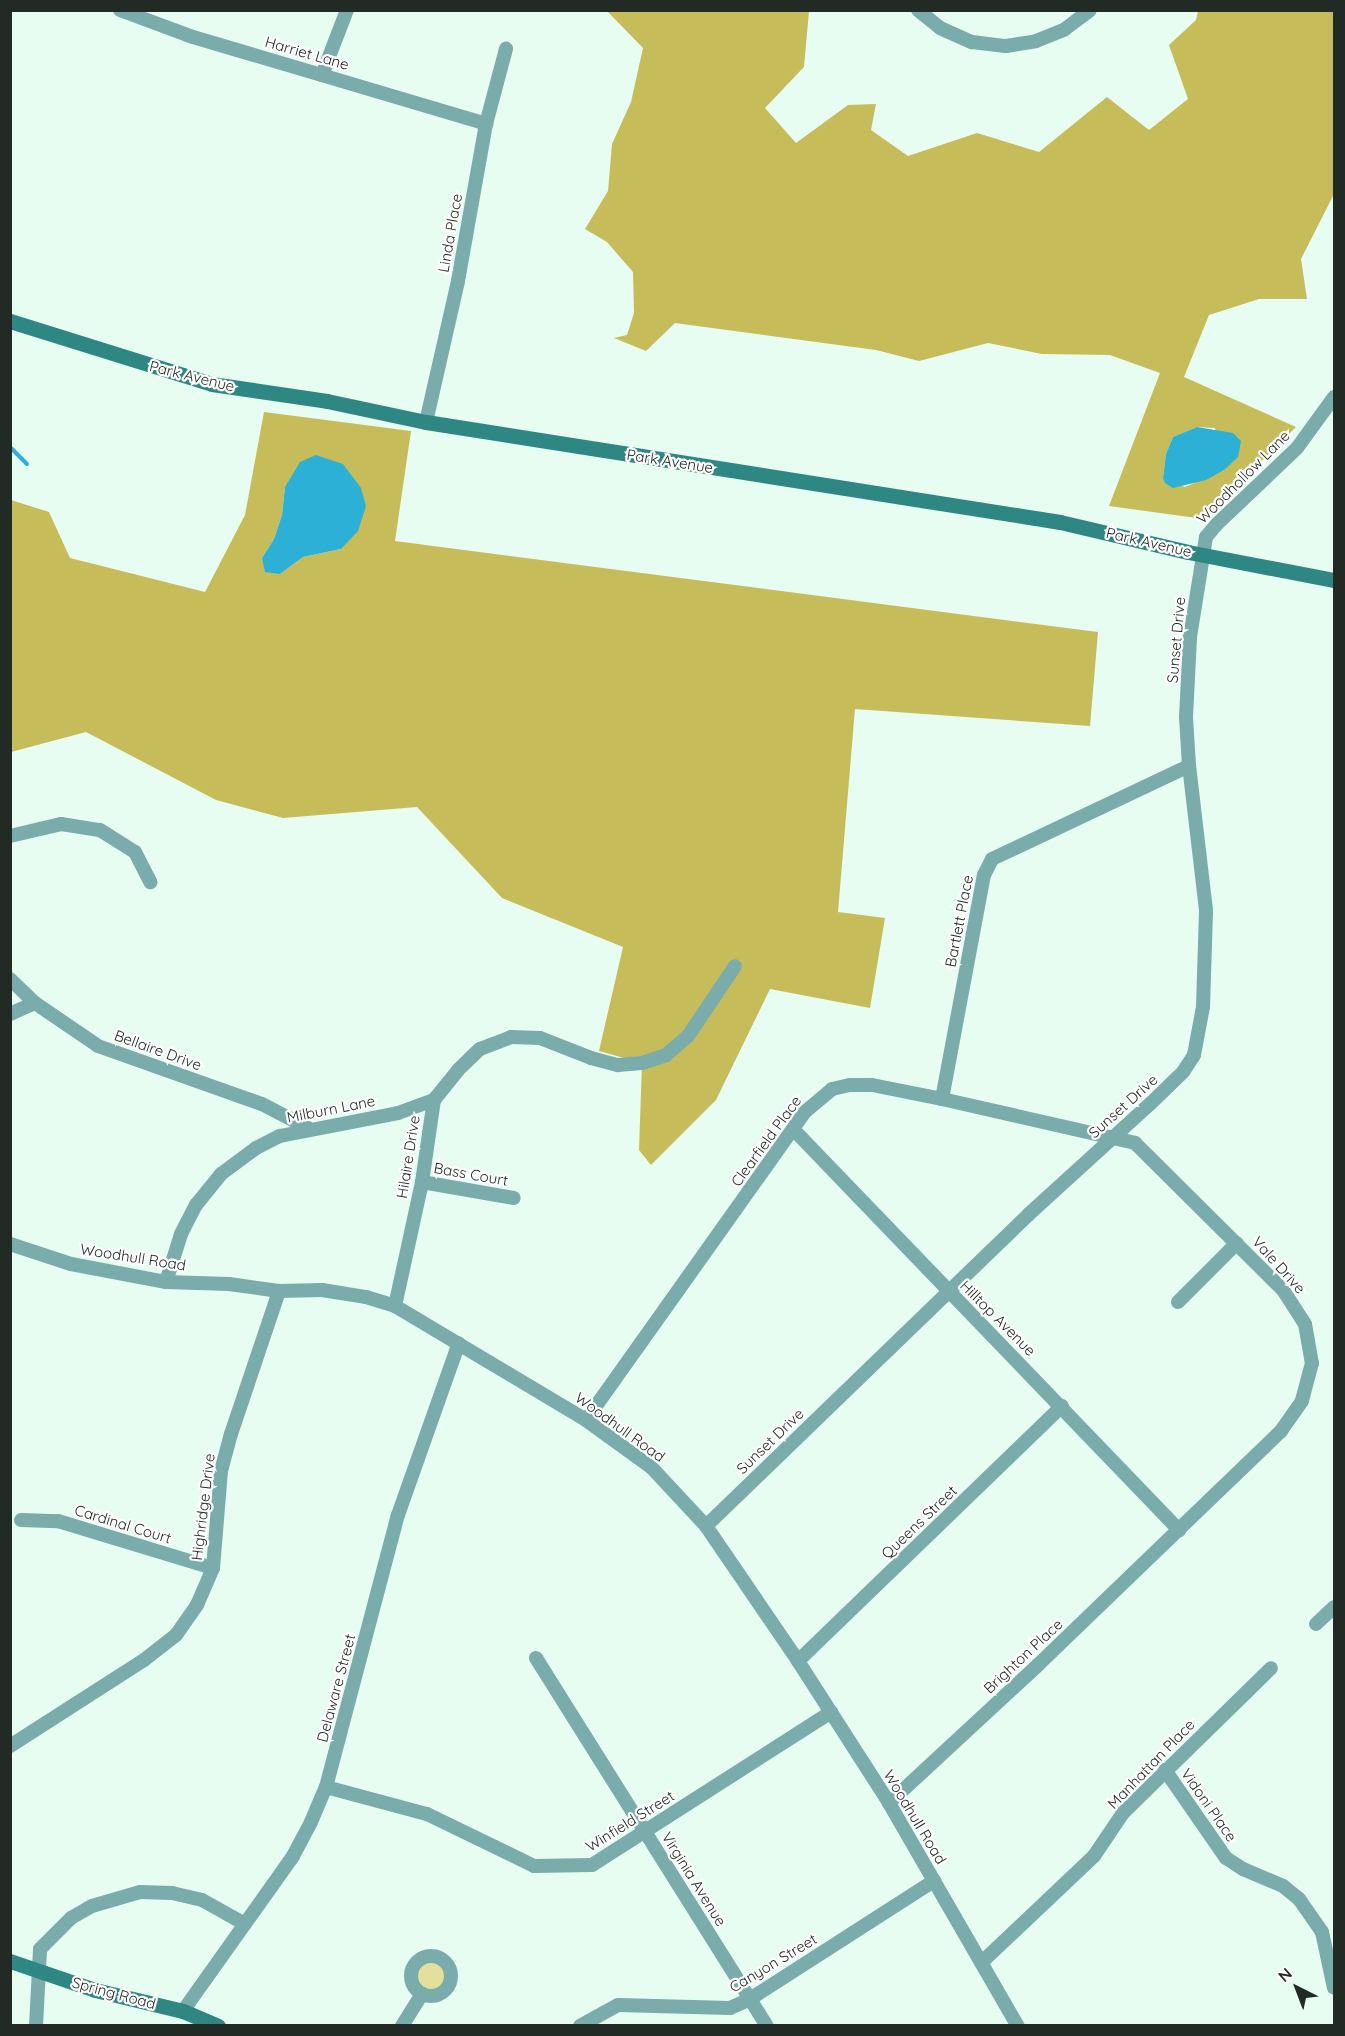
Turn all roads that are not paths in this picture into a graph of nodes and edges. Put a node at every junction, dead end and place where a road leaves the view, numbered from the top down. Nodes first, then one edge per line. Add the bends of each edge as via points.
1 (120, 10) edge
2 (347, 10) edge
3 (918, 10) edge
4 (1090, 10) edge
5 (506, 49) dead end
6 (322, 75) junction
7 (486, 124) junction
8 (10, 321) edge
9 (1335, 397) edge
10 (426, 422) junction
11 (1203, 554) junction
12 (1335, 580) edge
13 (1189, 766) junction
14 (10, 836) edge
15 (150, 882) dead end
16 (735, 966) dead end
17 (10, 979) edge
18 (35, 1002) junction
19 (10, 1014) edge
20 (942, 1099) junction
21 (434, 1100) junction
22 (308, 1128) junction
23 (793, 1129) junction
24 (1112, 1138) junction
25 (422, 1182) junction
26 (514, 1198) dead end
27 (1237, 1243) junction
28 (10, 1244) edge
29 (166, 1282) junction
30 (279, 1291) junction
31 (948, 1292) junction
32 (1178, 1302) dead end
33 (395, 1306) junction
34 (459, 1343) junction
35 (1062, 1406) junction
36 (586, 1420) junction
37 (21, 1520) dead end
38 (706, 1526) junction
39 (1179, 1530) junction
40 (213, 1568) junction
41 (1335, 1606) edge
42 (1316, 1624) dead end
43 (536, 1658) dead end
44 (798, 1661) junction
45 (1271, 1668) dead end
46 (831, 1712) junction
47 (10, 1746) edge
48 (1165, 1770) junction
49 (326, 1787) junction
50 (889, 1803) junction
51 (645, 1831) junction
52 (934, 1881) junction
53 (245, 1924) junction
54 (10, 1961) edge
55 (982, 1962) junction
56 (39, 1972) junction
57 (1335, 1988) edge
58 (422, 1994) dead end
59 (750, 1999) junction
60 (183, 2011) junction
61 (36, 2025) edge
62 (218, 2025) edge
63 (402, 2025) edge
64 (580, 2025) edge
65 (767, 2025) edge
66 (1018, 2025) edge

1 - 6 street, Harriet Lane via 193,37
2 - 6 street
3 - 4 street via 940,28 972,42 1006,46 1036,41 1065,29
5 - 7 street, Linda Place
6 - 7 street, Harriet Lane
7 - 10 street, Linda Place via 458,281
8 - 10 main road, Park Avenue via 212,384 327,401
9 - 11 street, Woodhollow Lane via 1297,448 1206,537
10 - 11 main road, Park Avenue via 1060,522
11 - 12 main road, Park Avenue
11 - 13 street, Sunset Drive via 1190,638 1186,717
13 - 20 street, Bartlett Place via 992,860 984,875
13 - 24 street, Sunset Drive via 1206,910 1200,1034 1183,1072
14 - 15 street via 61,824 100,830 135,852
16 - 21 street, Hilaire Drive via 688,1036 666,1055 618,1065 540,1038 511,1036 480,1048
17 - 18 street, Bellaire Drive
18 - 19 street
18 - 22 street, Bellaire Drive via 98,1046 262,1104
20 - 23 street, Clearfield Place via 872,1085 850,1085 832,1089 818,1099
20 - 24 street, Clearfield Place
21 - 22 street, Milburn Lane via 398,1113
21 - 25 street, Hilaire Drive
22 - 29 street, Milburn Lane via 256,1148 221,1174 196,1205 181,1234
23 - 31 street, Hilltop Avenue
23 - 36 street, Clearfield Place
24 - 27 street, Vale Drive via 1135,1143
24 - 31 street, Sunset Drive
25 - 26 street, Bass Court
25 - 33 street, Hilaire Drive
27 - 32 street
27 - 39 street, Vale Drive via 1283,1290 1305,1324 1312,1363 1302,1401 1281,1431
28 - 29 street, Woodhull Road via 71,1264
29 - 30 street, Woodhull Road via 229,1284
30 - 33 street, Woodhull Road via 322,1290
30 - 40 street, Highridge Drive via 221,1471
31 - 35 street, Hilltop Avenue
31 - 38 street, Sunset Drive
33 - 34 street, Woodhull Road
34 - 36 street, Woodhull Road
34 - 49 street, Delaware Street via 398,1515
35 - 39 street, Hilltop Avenue
35 - 44 street, Queens Street
36 - 38 street, Woodhull Road via 652,1468
37 - 40 street, Cardinal Court via 58,1521
38 - 44 street, Woodhull Road
39 - 50 street, Brighton Place
40 - 47 street, Highridge Drive via 196,1605 176,1635
41 - 42 street
43 - 51 street, Virginia Avenue
44 - 46 street, Woodhull Road
45 - 48 street, Manhattan Place
46 - 50 street, Woodhull Road
46 - 51 street, Winfield Street
48 - 55 street, Manhattan Place via 1123,1813 1094,1856
48 - 57 street, Vidoni Place via 1226,1858 1283,1886 1299,1899 1322,1932
49 - 51 street, Winfield Street via 427,1814 534,1866 592,1865
49 - 53 street, Delaware Street via 293,1856
50 - 52 street, Woodhull Road
51 - 59 street, Virginia Avenue
52 - 55 street, Woodhull Road
52 - 59 street, Canyon Street
53 - 56 street via 202,1900 172,1893 140,1892 114,1898 71,1918 53,1933 40,1949
53 - 60 street, Delaware Street
54 - 56 main road, Spring Road
55 - 66 street, Woodhull Road
56 - 60 main road, Spring Road
56 - 61 street
58 - 63 street
59 - 64 street, Canyon Street via 730,2008 618,2005
59 - 65 street, Virginia Avenue
60 - 62 main road, Spring Road

